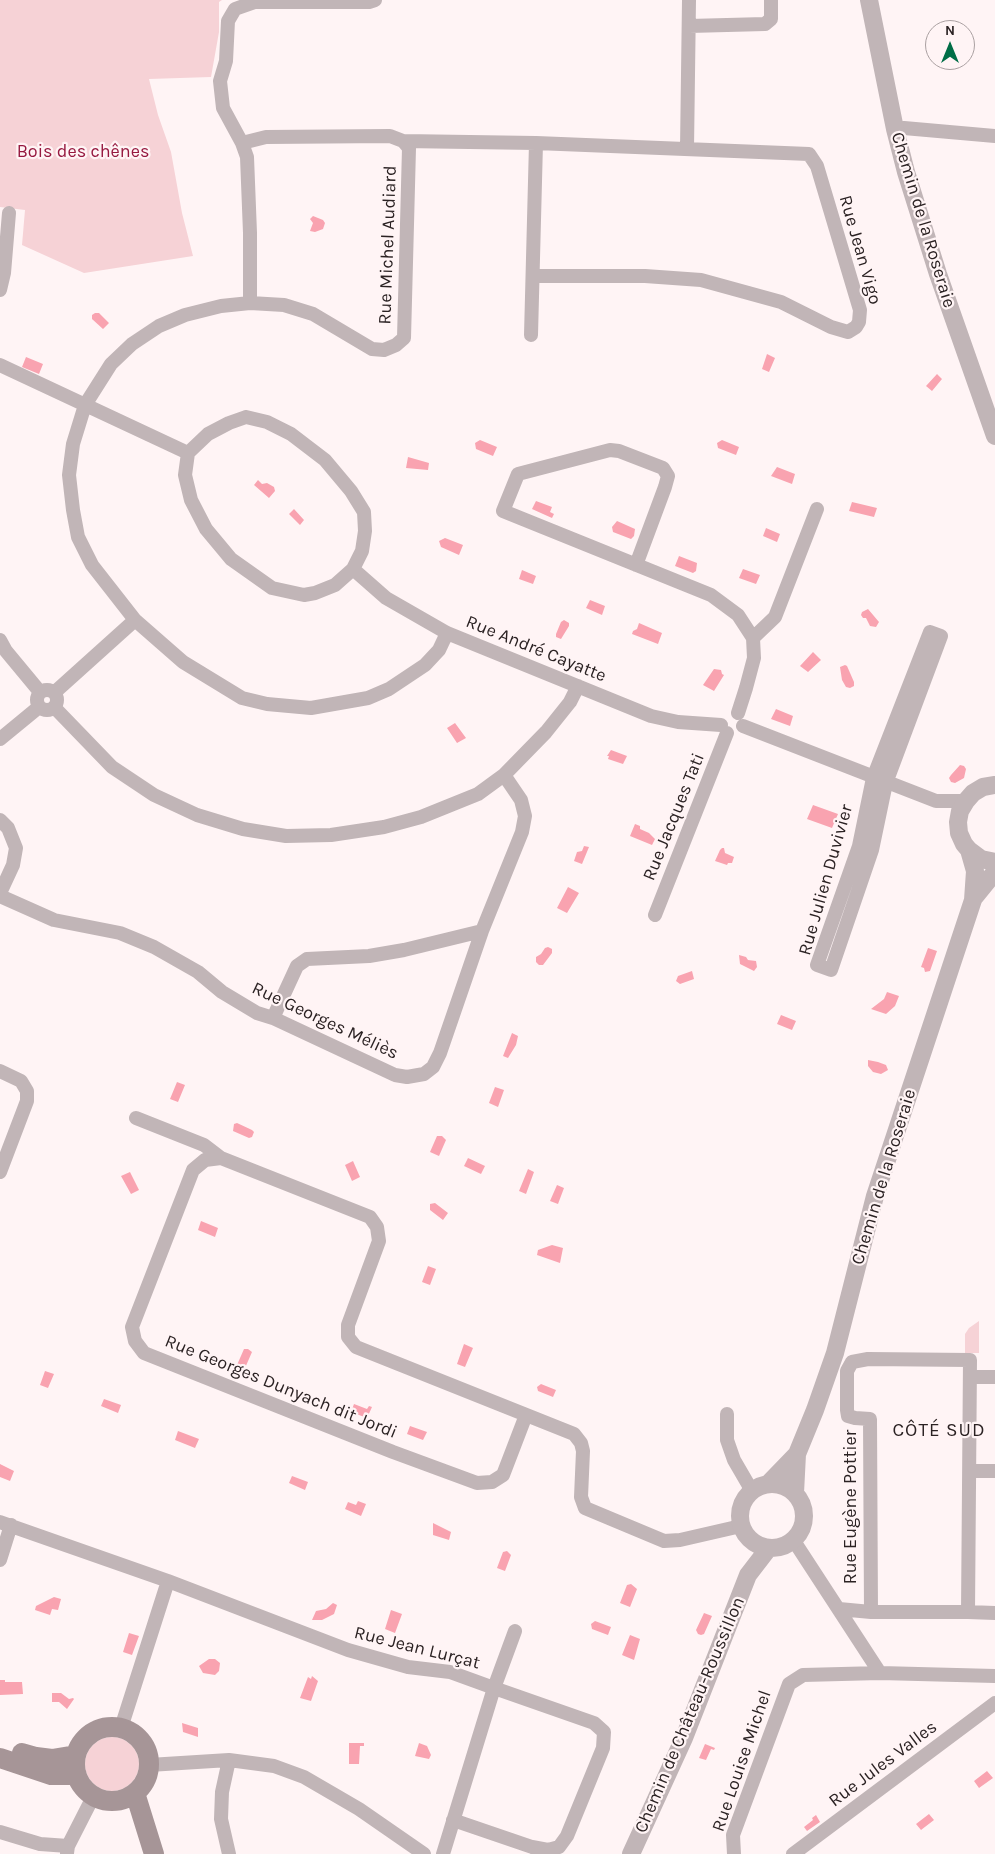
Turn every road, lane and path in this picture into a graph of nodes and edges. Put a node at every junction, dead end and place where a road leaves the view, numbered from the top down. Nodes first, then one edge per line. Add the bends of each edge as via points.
1 (375, 0) edge
2 (689, 0) edge
3 (771, 0) edge
4 (869, 0) edge
5 (310, 1) edge
6 (689, 26) junction
7 (895, 129) junction
8 (995, 136) edge
9 (403, 141) junction
10 (477, 142) joint
11 (242, 143) junction
12 (536, 143) junction
13 (687, 149) junction
14 (9, 213) dead end
15 (533, 276) junction
16 (0, 290) edge
17 (250, 303) junction
18 (532, 335) dead end
19 (0, 365) edge
20 (85, 405) junction
21 (995, 436) edge
22 (188, 453) junction
23 (817, 509) dead end
24 (636, 565) junction
25 (353, 569) junction
26 (135, 620) junction
27 (447, 632) junction
28 (754, 638) junction
29 (0, 640) edge
30 (578, 686) junction
31 (40, 692) junction
32 (55, 692) junction
33 (39, 707) junction
34 (54, 707) junction
35 (741, 719) junction
36 (724, 729) junction
37 (0, 739) edge
38 (504, 774) junction
39 (879, 780) junction
40 (994, 784) edge
41 (936, 801) junction
42 (966, 801) junction
43 (0, 820) edge
44 (958, 822) junction
45 (969, 850) junction
46 (995, 862) edge
47 (995, 872) edge
48 (0, 895) edge
49 (973, 900) junction
50 (656, 915) dead end
51 (482, 931) junction
52 (273, 1018) junction
53 (0, 1071) edge
54 (136, 1118) dead end
55 (221, 1158) junction
56 (0, 1172) edge
57 (970, 1376) junction
58 (995, 1377) edge
59 (726, 1414) dead end
60 (526, 1415) junction
61 (796, 1454) junction
62 (970, 1471) junction
63 (995, 1471) edge
64 (768, 1484) junction
65 (752, 1491) junction
66 (795, 1493) junction
67 (5, 1524) edge
68 (741, 1526) junction
69 (794, 1540) junction
70 (752, 1541) junction
71 (768, 1549) junction
72 (0, 1560) edge
73 (748, 1575) junction
74 (168, 1581) junction
75 (839, 1609) junction
76 (871, 1612) junction
77 (968, 1612) junction
78 (995, 1612) edge
79 (514, 1631) dead end
80 (880, 1673) junction
81 (995, 1676) edge
82 (494, 1688) junction
83 (995, 1703) edge
84 (121, 1728) junction
85 (0, 1745) edge
86 (76, 1755) junction
87 (0, 1758) edge
88 (229, 1760) junction
89 (149, 1764) junction
90 (77, 1775) junction
91 (94, 1795) junction
92 (128, 1796) junction
93 (453, 1820) junction
94 (0, 1832) edge
95 (67, 1850) edge
96 (143, 1854) edge
97 (154, 1854) edge
98 (229, 1854) edge
99 (424, 1854) edge
100 (442, 1854) edge
101 (631, 1854) edge
102 (734, 1854) edge
103 (793, 1854) edge

1 - 5 street
2 - 6 street
3 - 6 street via 771,19 766,24
4 - 7 street, Chemin de la Roseraie
5 - 11 street via 256,2 235,9 228,21 226,61 220,81 223,108
6 - 13 street
7 - 8 street
7 - 21 street, Chemin de la Roseraie via 938,274
9 - 10 street, Rue Michel Audiard
9 - 11 street, Rue Michel Audiard via 390,136 266,137
9 - 17 street, Rue Michel Audiard via 409,148 404,338 384,350 372,350 313,314 284,306
10 - 12 street, Rue Jean Vigo
11 - 17 street via 248,176
12 - 13 street, Rue Jean Vigo
12 - 15 street
13 - 15 street, Rue Jean Vigo via 809,154 817,166 860,310 856,327 848,332 831,327 781,302 701,280 645,276
14 - 16 street
15 - 18 street
17 - 20 street, Rue Michel Audiard via 184,315 159,326 132,344 111,364
19 - 20 street
20 - 22 street
20 - 26 street, Rue Michel Audiard via 69,475 78,537 92,565
22 - 25 street via 185,475 191,500 206,529 231,559 272,588 292,593 315,593 335,585
22 - 25 street via 208,434 246,417 267,422 291,434 325,460 364,512 362,551
23 - 28 street via 775,617
24 - 24 street via 503,511 518,474 610,450 663,468 668,476 665,487
24 - 28 street via 711,595 738,615
25 - 27 street, Rue André Cayatte via 386,598
26 - 27 street, Rue Michel Audiard via 183,662 242,698 311,708 368,698 389,689 426,665 439,650
26 - 32 street
27 - 30 street, Rue André Cayatte
28 - 35 street via 754,658
29 - 31 street
30 - 36 street, Rue André Cayatte via 651,716
30 - 38 street via 570,702 546,732
31 - 32 street via 50,689
31 - 33 street via 36,701
32 - 34 street
33 - 34 street via 43,710
33 - 37 street
34 - 38 street via 112,767 154,795 197,815 243,829 286,836 331,835 384,827 421,817 478,794
35 - 36 street via 737,733
35 - 36 street via 733,711 724,715
35 - 39 street
36 - 50 street, Rue Jacques Tati
38 - 51 street, Rue Georges Méliès via 521,800 525,816 522,832
39 - 39 street via 941,636 930,632
39 - 39 street, Rue Julien Duvivier via 817,965 831,970 872,850
39 - 41 street
40 - 42 street via 973,793
41 - 42 street
41 - 44 street
42 - 44 street
43 - 48 street via 8,828 16,848 13,865
44 - 45 street, Chemin de la Roseraie via 959,833
45 - 46 street via 981,859
45 - 49 street, Chemin de la Roseraie via 975,871
47 - 49 street, Chemin de la Roseraie
48 - 52 street, Rue Georges Méliès via 54,920 120,933 154,947 198,972 222,992 257,1013
49 - 61 street, Chemin de la Roseraie via 875,1196 835,1353
51 - 52 street via 368,956 307,959 296,966
51 - 52 street, Rue Georges Méliès via 440,1053 433,1067 424,1074 408,1077 395,1074
53 - 56 street via 21,1081 27,1091 27,1101
54 - 55 street via 204,1145
55 - 60 street via 370,1217 378,1227 379,1241 348,1325 348,1337 356,1347
55 - 60 street, Rue Georges Dunyach dit Jordi via 205,1160 193,1170 132,1327 135,1341 144,1353 478,1483 492,1482 502,1475
57 - 58 street
57 - 62 street
57 - 76 street, Rue Eugène Pottier via 970,1360 859,1360 852,1362 848,1371 848,1416 870,1419
59 - 65 street via 727,1440 734,1460
60 - 68 street via 574,1434 581,1443 581,1497 585,1508 664,1540 680,1540
61 - 64 street, Chemin de la Roseraie
61 - 66 street, Chemin de la Roseraie
62 - 63 street
62 - 77 street
64 - 65 street
64 - 66 street via 787,1487
65 - 68 street via 741,1507
66 - 69 street via 801,1501 804,1522
67 - 72 street
67 - 74 street, Rue Jean Lurçat
68 - 70 street
69 - 71 street via 786,1546
69 - 75 street
70 - 71 street
70 - 73 street, Chemin de Château-Roussillon
71 - 73 street, Chemin de Château-Roussillon
73 - 101 street, Chemin de Château-Roussillon via 684,1738
74 - 82 street, Rue Jean Lurçat via 348,1650 408,1667 450,1672
74 - 84 street
75 - 76 street
75 - 80 street
76 - 77 street
77 - 78 street
79 - 82 street
80 - 81 street, Rue Louise Michel
80 - 102 street, Rue Louise Michel via 803,1675 789,1684 733,1835
82 - 93 street, Rue Jean Lurçat
82 - 93 street via 594,1723 604,1732 603,1748 567,1836 559,1846 548,1850 532,1847
83 - 103 street, Rue Jules Valles
84 - 86 main road via 112,1726 93,1732
84 - 89 main road via 142,1741
85 - 86 main road via 52,1760
86 - 90 main road
87 - 90 main road via 51,1775
88 - 89 street
88 - 98 street via 222,1792 221,1818
88 - 99 street via 274,1766 304,1777
89 - 92 main road via 145,1780
90 - 91 main road
91 - 92 main road via 102,1799
91 - 95 street
92 - 96 main road
92 - 97 main road
93 - 100 street, Rue Jean Lurçat
94 - 95 street

